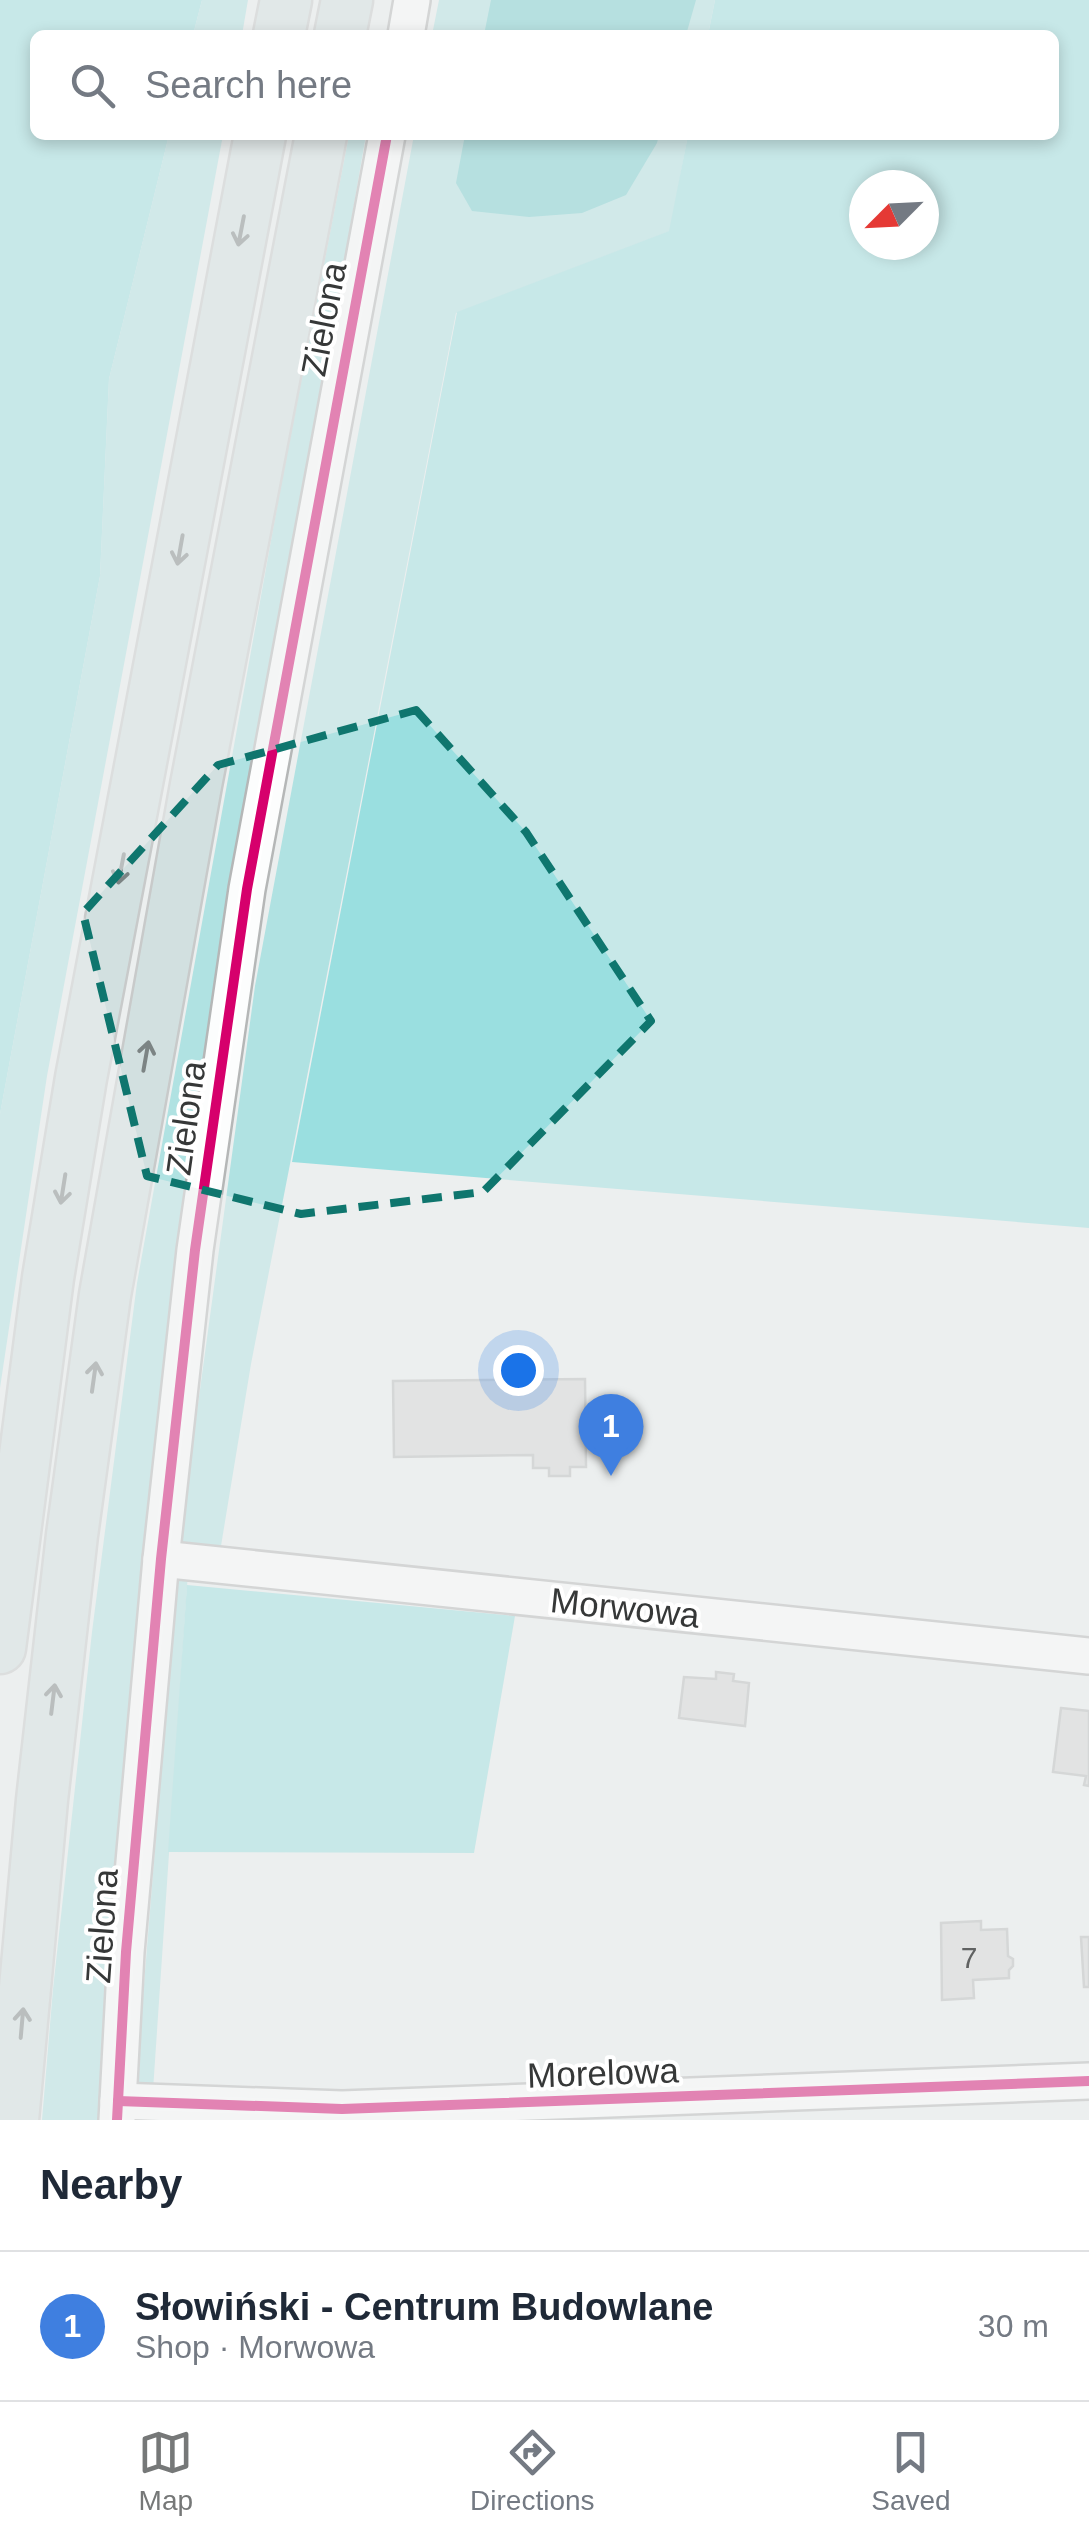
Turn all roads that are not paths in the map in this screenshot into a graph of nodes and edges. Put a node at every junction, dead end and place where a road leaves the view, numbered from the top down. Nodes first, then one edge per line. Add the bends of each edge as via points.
1 (286, 0) edge
2 (347, 0) edge
3 (412, 0) edge
4 (280, 30) edge
5 (341, 30) edge
6 (407, 30) edge
7 (259, 140) edge
8 (320, 140) edge
9 (386, 140) edge
10 (161, 1559) junction
11 (0, 1648) edge
12 (1089, 1656) edge
13 (1089, 2081) edge
14 (118, 2110) edge
15 (343, 2115) edge
16 (13, 2120) edge

1 - 4 highway
2 - 5 highway
3 - 6 street
7 -> 11 highway via 81,1078
16 -> 8 highway via 42,1800 105,1295
9 - 10 street, Zielona via 247,888 195,1250
10 - 12 street, Morwowa
10 - 14 street, Zielona
13 - 15 street, Morelowa
14 - 15 street, Morelowa

